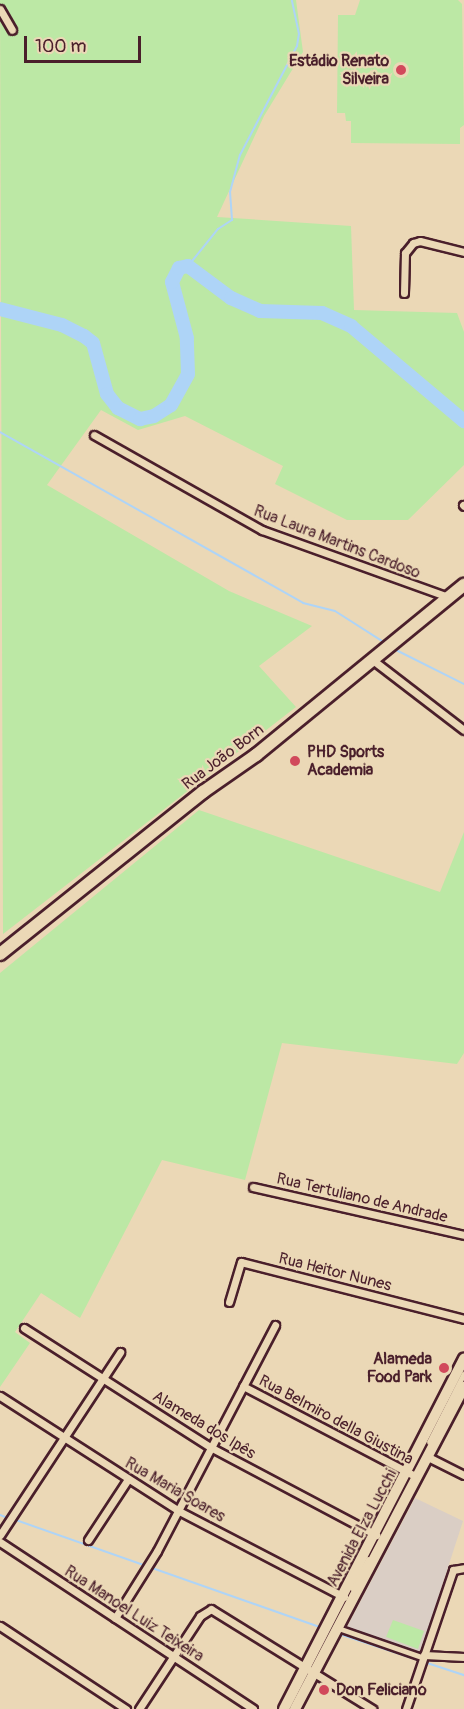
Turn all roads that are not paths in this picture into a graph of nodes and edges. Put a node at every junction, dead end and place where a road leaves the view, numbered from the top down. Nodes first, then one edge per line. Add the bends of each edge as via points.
1 (0, 9) edge
2 (12, 30) dead end
3 (462, 252) edge
4 (404, 293) dead end
5 (94, 435) dead end
6 (464, 585) edge
7 (448, 597) junction
8 (374, 661) junction
9 (464, 730) edge
10 (0, 954) edge
11 (254, 1187) dead end
12 (464, 1235) edge
13 (229, 1302) dead end
14 (464, 1319) edge
15 (275, 1325) dead end
16 (24, 1328) dead end
17 (120, 1352) dead end
18 (464, 1359) edge
19 (464, 1373) edge
20 (102, 1379) junction
21 (243, 1386) junction
22 (464, 1387) edge
23 (0, 1396) edge
24 (63, 1438) junction
25 (212, 1448) junction
26 (423, 1455) junction
27 (464, 1474) edge
28 (413, 1475) junction
29 (128, 1479) junction
30 (179, 1511) junction
31 (0, 1535) edge
32 (376, 1535) junction
33 (88, 1540) dead end
34 (0, 1542) edge
35 (464, 1569) edge
36 (347, 1599) junction
37 (115, 1618) junction
38 (0, 1626) edge
39 (331, 1631) junction
40 (173, 1656) junction
41 (424, 1657) junction
42 (464, 1657) edge
43 (310, 1670) junction
44 (126, 1709) edge
45 (139, 1709) edge
46 (253, 1709) edge
47 (284, 1709) edge
48 (289, 1709) edge
49 (295, 1709) edge
50 (372, 1709) edge
51 (406, 1709) edge

1 - 2 street
3 - 4 street via 420,241 412,243 405,253
5 - 7 street, Rua Laura Martins Cardoso via 262,530
6 - 7 main road, Rua João Born
7 - 8 main road, Rua João Born
8 - 9 street
8 - 10 main road, Rua João Born
11 - 12 street, Rua Tertuliano de Andrade
13 - 14 street, Rua Heitor Nunes via 241,1262
15 - 21 street
16 - 20 street, Alameda dos Ipês
17 - 20 street
18 - 26 main road, Avenida Elza Lucchi
19 - 26 street
20 - 24 street
20 - 25 street, Alameda dos Ipês
21 - 25 street
21 - 28 street, Rua Belmiro della Giustina
22 - 26 main road, Avenida Elza Lucchi
23 - 24 street, Rua Maria Soares
24 - 29 street, Rua Maria Soares
24 - 31 street
25 - 30 street
25 - 32 street, Alameda dos Ipês
26 - 27 street
26 - 28 main road, Avenida Elza Lucchi
28 - 32 main road, Avenida Elza Lucchi
28 - 36 main road, Avenida Elza Lucchi
29 - 30 street, Rua Maria Soares
29 - 33 street
30 - 36 street, Rua Maria Soares
30 - 37 street
32 - 36 main road, Avenida Elza Lucchi
34 - 37 street, Rua Manoel Luiz Teixeira
35 - 41 street via 453,1570
36 - 39 main road, Avenida Elza Lucchi
37 - 40 street, Rua Manoel Luiz Teixeira
38 - 44 street
39 - 41 street
39 - 43 main road, Avenida Elza Lucchi
40 - 43 street via 207,1610 216,1610
40 - 45 street
40 - 46 street, Rua Manoel Luiz Teixeira
41 - 42 street
41 - 51 street
43 - 47 main road, Avenida Elza Lucchi
43 - 48 street
43 - 49 main road, Avenida Elza Lucchi
43 - 50 street

